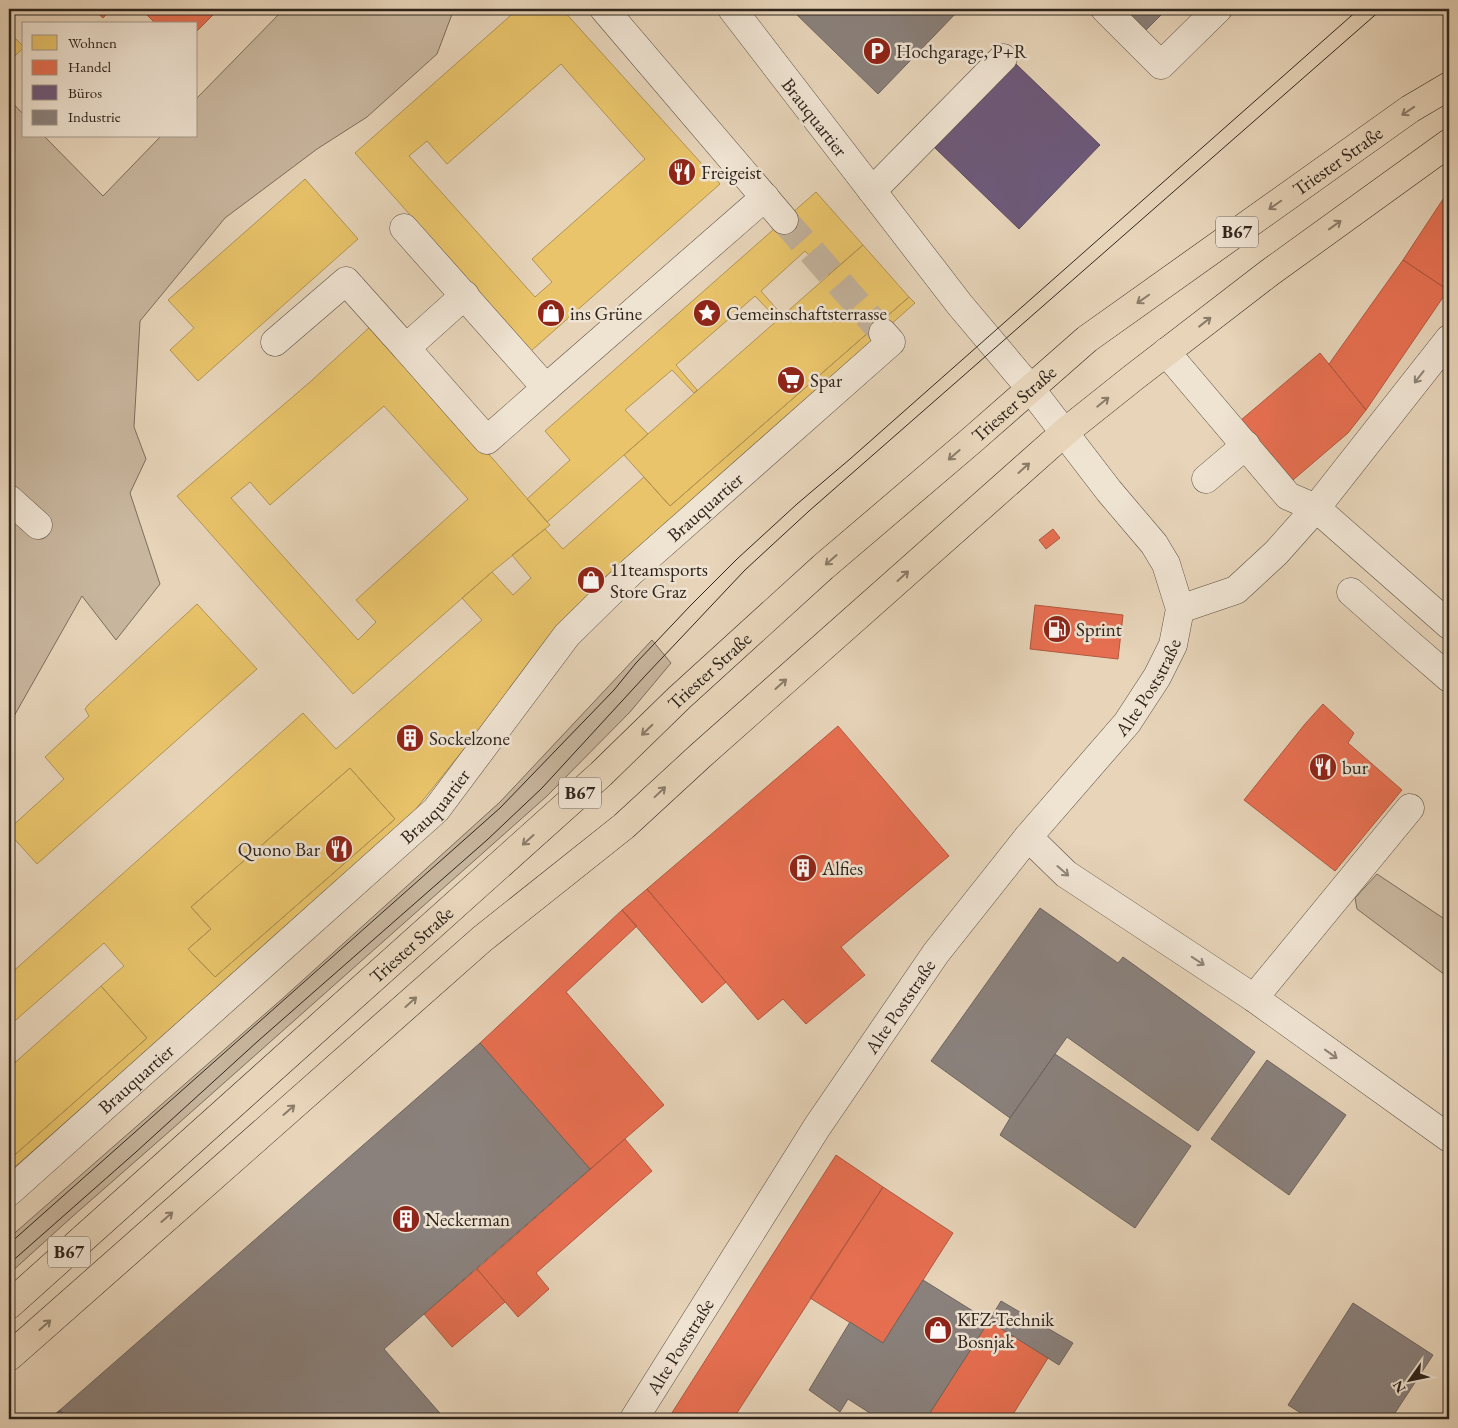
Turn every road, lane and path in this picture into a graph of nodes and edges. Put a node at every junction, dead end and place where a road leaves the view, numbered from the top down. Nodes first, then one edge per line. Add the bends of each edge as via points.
1 (604, 9) edge
2 (732, 9) edge
3 (1105, 9) edge
4 (1218, 9) edge
5 (1003, 58) dead end
6 (1449, 86) edge
7 (1449, 143) edge
8 (872, 191) junction
9 (765, 197) junction
10 (784, 220) tunnel mouth
11 (404, 228) dead end
12 (465, 295) junction
13 (883, 332) tunnel mouth
14 (1449, 339) edge
15 (275, 342) dead end
16 (406, 348) junction
17 (1166, 352) junction
18 (546, 388) junction
19 (1030, 388) junction
20 (1065, 432) junction
21 (1246, 446) junction
22 (1206, 479) dead end
23 (9, 499) edge
24 (1316, 508) junction
25 (38, 525) dead end
26 (1351, 592) dead end
27 (1180, 609) junction
28 (1439, 616) edge
29 (1404, 640) junction
30 (1449, 678) edge
31 (1410, 808) dead end
32 (1028, 837) junction
33 (1254, 998) junction
34 (1449, 1138) edge
35 (9, 1192) edge
36 (9, 1305) edge
37 (9, 1357) edge
38 (634, 1419) edge

1 - 9 street
2 - 8 street, Brauquartier
3 - 4 street via 1162,65
5 - 8 street
6 -> 19 main road, Triester Straße / B67 via 1410,109 1087,338
17 -> 7 main road, B67 via 1269,272
8 - 19 street, Brauquartier via 960,305
9 - 10 street
9 - 18 street
11 - 12 street
12 - 16 street
12 - 18 street
13 - 35 street, Brauquartier via 891,342 631,572 568,635 436,810
14 -> 24 street
15 - 16 street via 346,281
16 - 18 street via 487,440
20 -> 17 main road, B67
17 - 21 street
19 - 20 street, Alte Poststraße
19 -> 36 main road, Triester Straße / B67 via 823,567 679,698 602,774
20 - 27 street, Alte Poststraße via 1154,544 1166,564
37 -> 20 main road, B67 via 482,939 624,826
21 - 22 street
21 - 24 street via 1288,496
23 - 25 street
24 - 27 street via 1276,553 1236,590
24 - 28 street
26 - 29 street
27 - 32 street, Alte Poststraße via 1173,645 1127,723
28 - 29 street
29 - 30 street
31 - 33 street
32 -> 33 street via 1066,874
32 - 38 street, Alte Poststraße via 936,953 841,1091
33 -> 34 street

